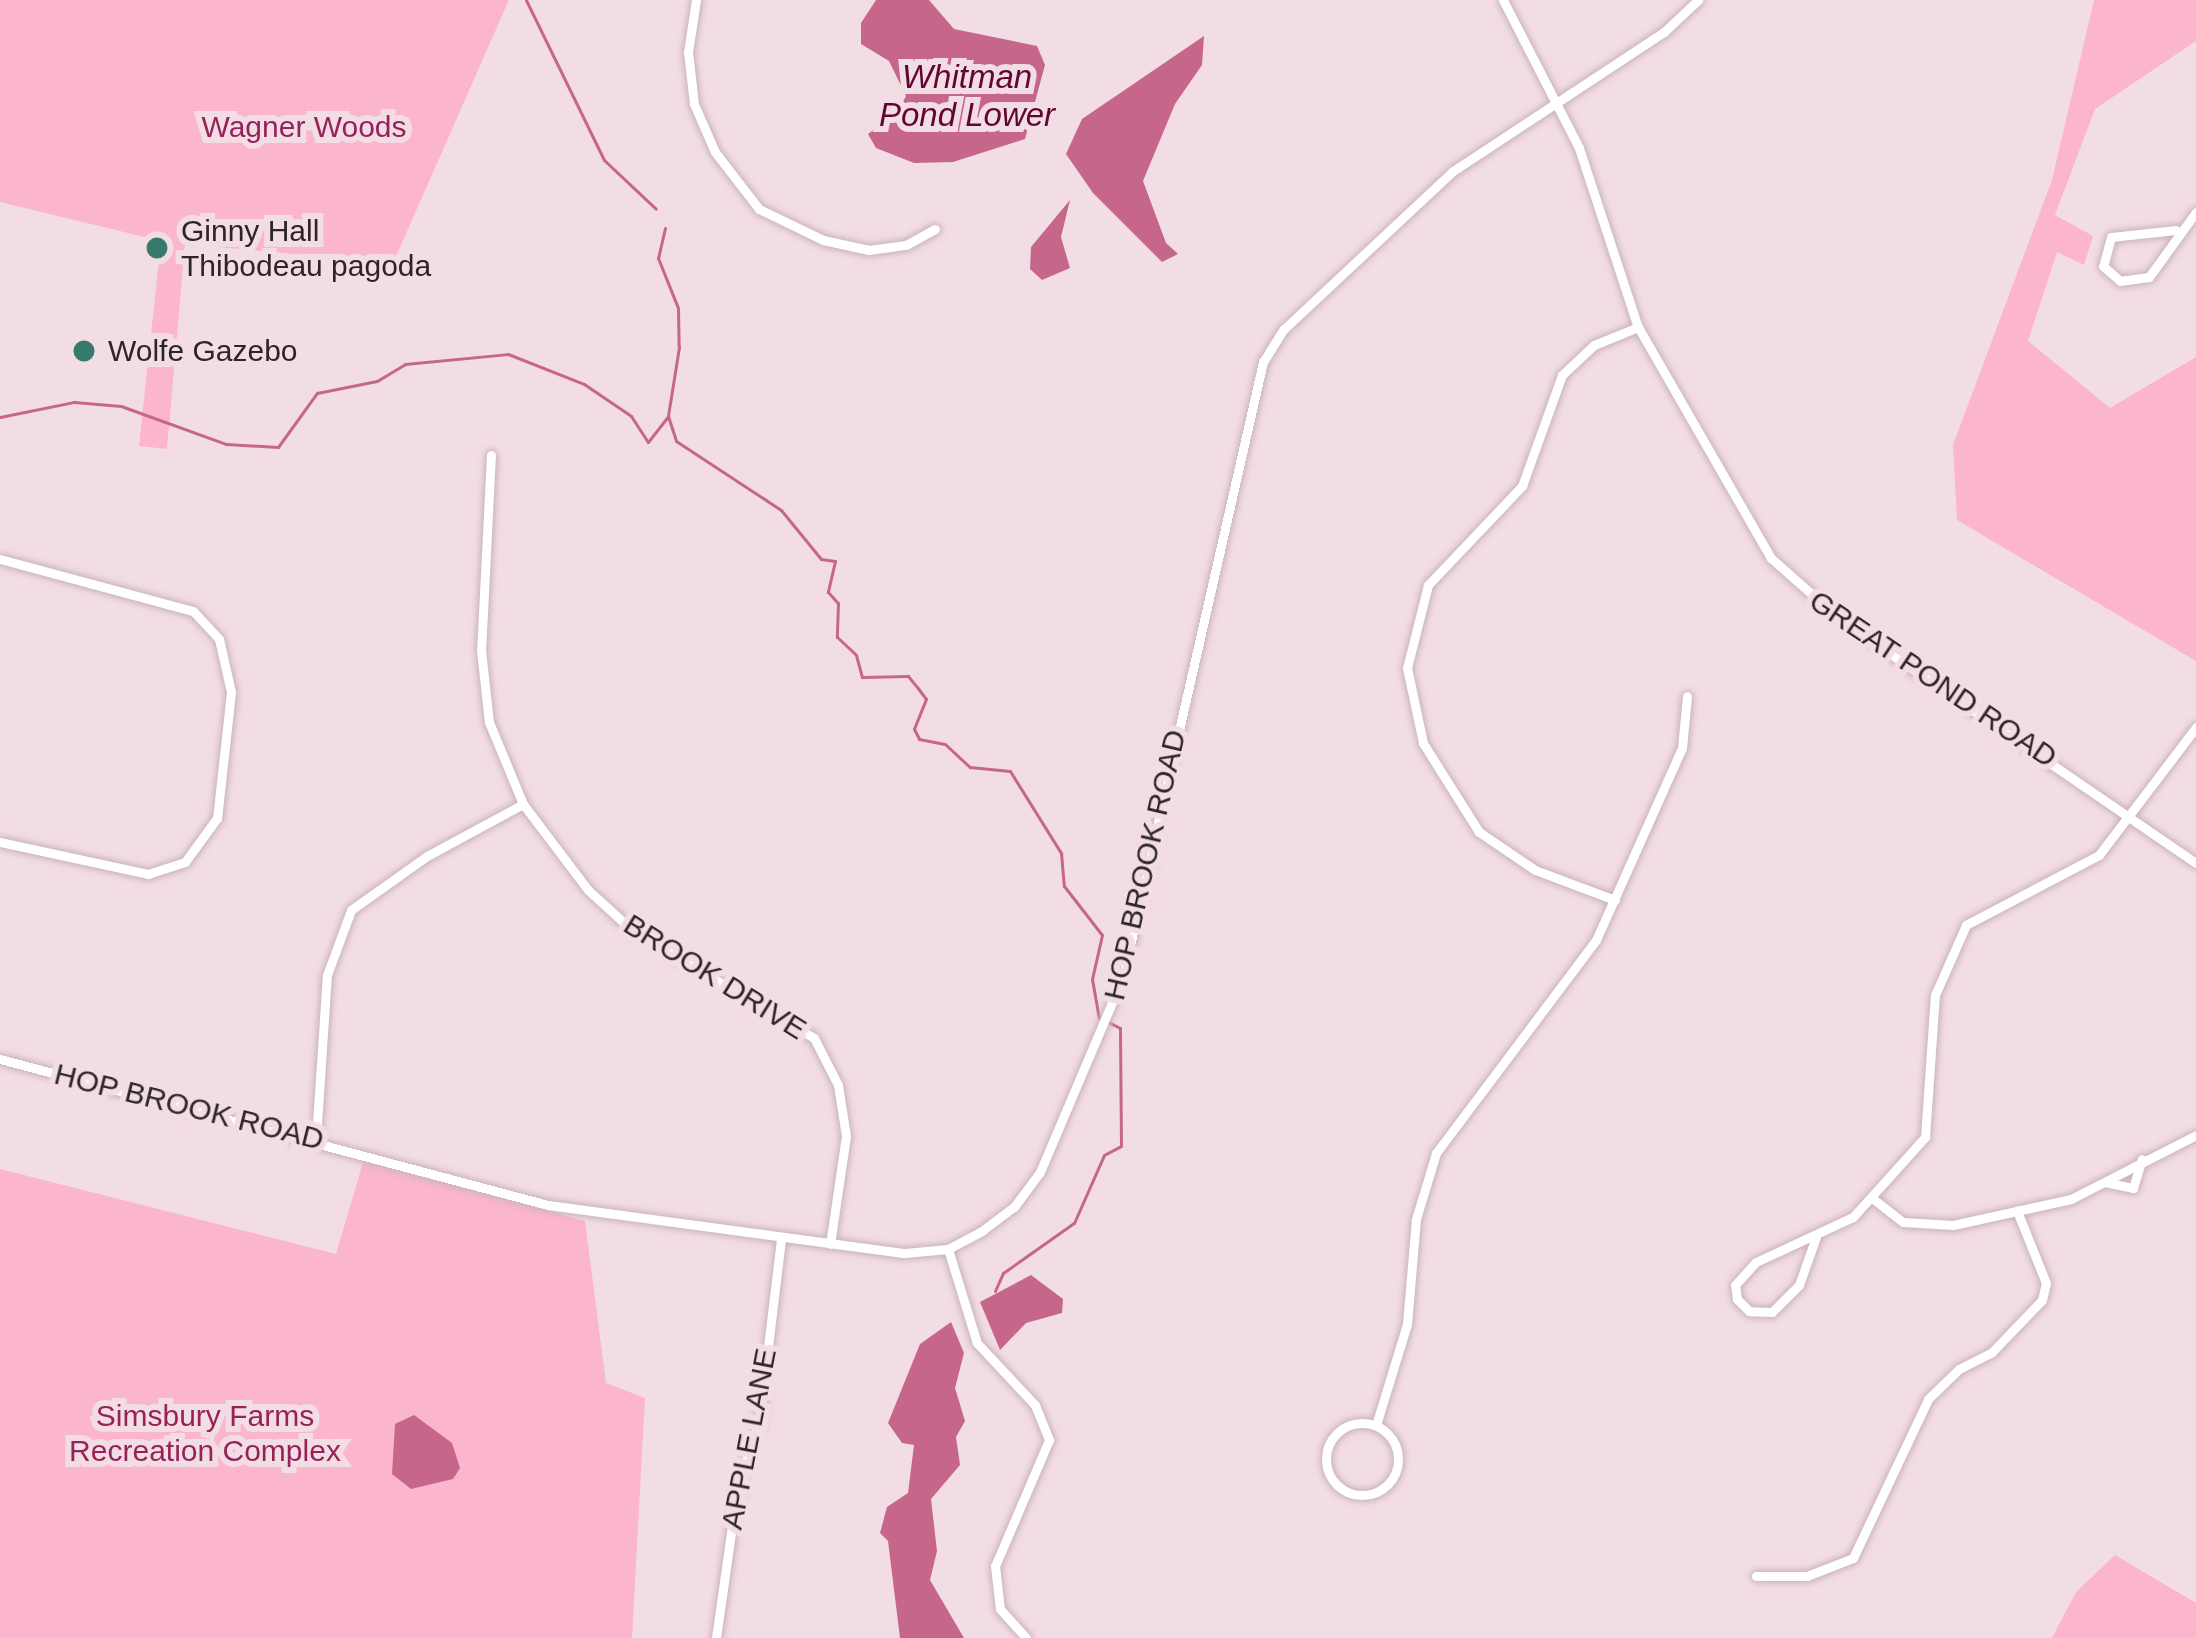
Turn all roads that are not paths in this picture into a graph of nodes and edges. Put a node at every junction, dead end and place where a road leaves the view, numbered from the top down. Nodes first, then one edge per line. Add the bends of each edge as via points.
1 (696, 0) edge
2 (1504, 0) edge
3 (1698, 0) edge
4 (1558, 98) junction
5 (2196, 212) edge
6 (934, 229) dead end
7 (2176, 230) junction
8 (1638, 327) junction
9 (491, 455) dead end
10 (0, 560) edge
11 (1687, 696) dead end
12 (2196, 727) edge
13 (523, 804) junction
14 (2130, 812) junction
15 (0, 842) edge
16 (2196, 862) edge
17 (1616, 900) junction
18 (0, 1059) edge
19 (2196, 1135) edge
20 (316, 1138) junction
21 (2142, 1159) junction
22 (2105, 1182) junction
23 (1872, 1198) junction
24 (2017, 1211) junction
25 (1816, 1238) junction
26 (781, 1239) junction
27 (830, 1244) junction
28 (948, 1249) junction
29 (1376, 1425) junction
30 (1756, 1576) dead end
31 (716, 1638) edge
32 (1026, 1638) edge

1 - 6 street via 688,52 694,104 716,152 759,208 824,240 869,250 906,245
2 - 4 street, GREAT POND ROAD
3 - 4 street, HOP BROOK ROAD via 1664,32
4 - 8 street, GREAT POND ROAD
4 - 28 street, HOP BROOK ROAD via 1453,171 1284,329 1263,362 1108,1021 1040,1172 1014,1207
5 - 7 street
7 - 7 street via 2110,237 2103,266 2120,280 2149,277
8 - 14 street, GREAT POND ROAD via 1746,524 1799,588
8 - 17 street via 1594,345 1562,375 1522,486 1429,585 1407,668 1424,743 1468,820 1506,854
9 - 13 street, BROOK DRIVE via 481,650 489,722
10 - 15 street via 55,568 193,611 219,639 231,692 217,818 185,862 148,874
11 - 17 street via 1682,748
12 - 14 street
13 - 20 street via 351,910 327,975
13 - 27 street, BROOK DRIVE via 588,890 633,931 814,1038 838,1084 847,1136
14 - 16 street, GREAT POND ROAD
14 - 23 street via 2099,855 1997,903 1955,940 1935,995 1932,1118 1912,1157
17 - 29 street via 1583,962 1436,1153 1416,1219 1407,1324
18 - 20 street, HOP BROOK ROAD
19 - 21 street
20 - 26 street, HOP BROOK ROAD via 548,1205
21 - 22 street
21 - 22 street via 2133,1188
22 - 24 street
23 - 24 street via 1897,1220 1924,1227
23 - 25 street
24 - 30 street via 2045,1280 2042,1300 1992,1352 1928,1399 1853,1558 1807,1576
25 - 25 street via 1756,1262 1735,1285 1737,1299 1749,1311 1772,1312 1799,1285
26 - 27 street, HOP BROOK ROAD
26 - 31 street, APPLE LANE via 762,1405 737,1484
27 - 28 street, HOP BROOK ROAD
28 - 32 street via 977,1343 1030,1399 1049,1440 995,1566 1000,1609
29 - 29 street via 1342,1428 1327,1447 1327,1471 1352,1494 1374,1493 1396,1473 1394,1440

